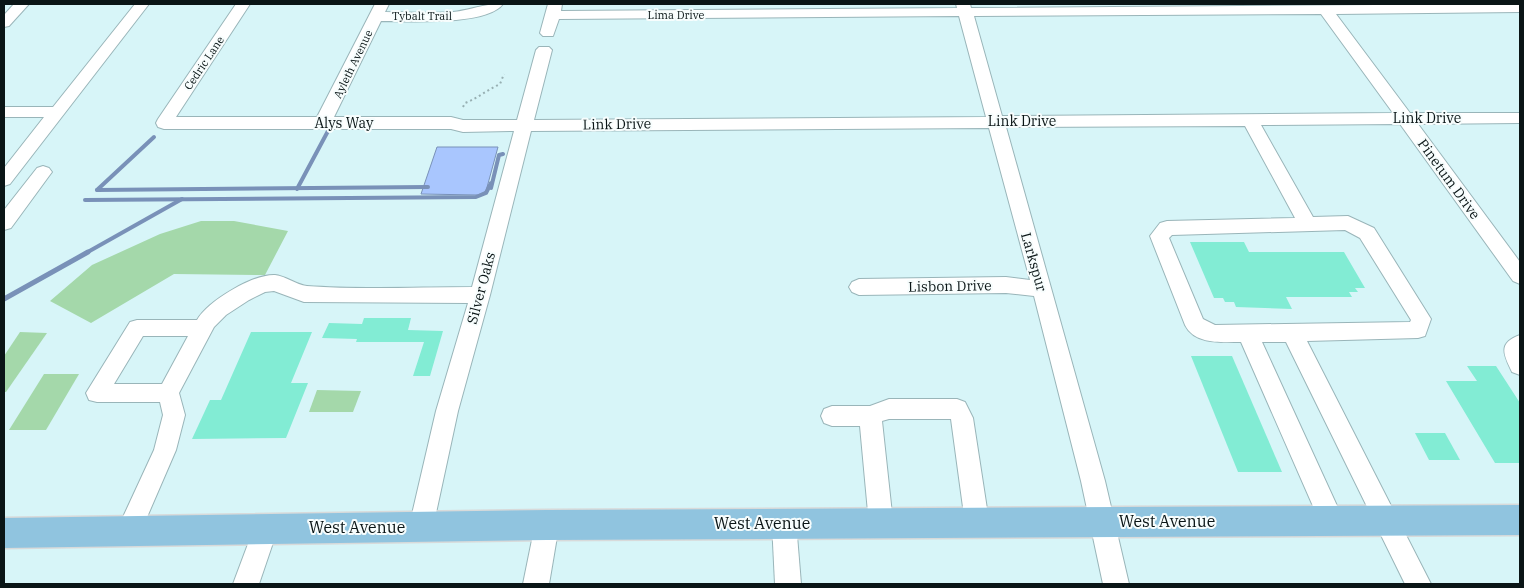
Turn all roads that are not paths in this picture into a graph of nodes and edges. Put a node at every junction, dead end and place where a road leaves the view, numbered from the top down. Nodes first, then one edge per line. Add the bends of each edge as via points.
1 (22, 4) edge
2 (142, 4) edge
3 (243, 4) edge
4 (496, 4) edge
5 (964, 7) edge
6 (1325, 8) junction
7 (1520, 8) edge
8 (379, 10) edge
9 (554, 10) edge
10 (4, 24) edge
11 (548, 33) dead end
12 (544, 50) dead end
13 (4, 112) edge
14 (58, 112) junction
15 (1404, 118) junction
16 (1520, 118) edge
17 (994, 120) junction
18 (1250, 120) junction
19 (164, 123) joint
20 (323, 123) junction
21 (523, 125) junction
22 (43, 172) dead end
23 (4, 180) edge
24 (4, 223) edge
25 (1308, 224) junction
26 (1520, 276) edge
27 (859, 287) dead end
28 (1042, 289) junction
29 (480, 295) junction
30 (203, 328) junction
31 (1292, 333) junction
32 (1248, 334) junction
33 (1520, 344) edge
34 (1520, 366) edge
35 (168, 393) junction
36 (832, 416) dead end
37 (870, 416) junction
38 (1332, 520) junction
39 (1386, 520) junction
40 (1520, 520) edge
41 (1101, 521) junction
42 (977, 522) junction
43 (784, 523) junction
44 (881, 523) junction
45 (547, 525) junction
46 (421, 527) junction
47 (266, 528) junction
48 (129, 530) junction
49 (4, 533) edge
50 (246, 584) edge
51 (536, 584) edge
52 (788, 584) edge
53 (1116, 584) edge
54 (1418, 584) edge

1 - 10 street
2 - 14 street
3 - 19 street, Cedric Lane
4 - 8 street, Tybalt Trail via 461,16
5 - 6 street, Lima Drive
5 - 9 street, Lima Drive
5 - 17 street, Larkspur
6 - 7 street, Lima Drive
6 - 15 street, Pinetum Drive
8 - 20 street, Ayleth Avenue
9 - 11 street
12 - 21 street, Silver Oaks
13 - 14 street
14 - 23 street
15 - 16 street, Link Drive
15 - 18 street, Link Drive
15 - 26 street, Pinetum Drive
17 - 18 street, Link Drive
17 - 21 street, Link Drive
17 - 28 street, Larkspur
18 - 25 street
19 - 20 street, Alys Way
20 - 21 street, Alys Way
21 - 29 street, Silver Oaks
22 - 24 street
25 - 31 street via 1348,223 1367,233 1421,319 1418,330
25 - 32 street via 1167,228 1159,236 1195,325 1212,334
27 - 28 street, Lisbon Drive via 1006,285
28 - 41 street, Larkspur
29 - 30 street via 304,294 275,283 242,294 219,309
29 - 46 street, Silver Oaks via 446,411
30 - 35 street
30 - 35 street via 136,328 97,393
31 - 32 street
31 - 39 street
32 - 38 street
33 - 34 street via 1515,347 1514,354
35 - 48 street via 174,415 165,450
36 - 37 street
37 - 42 street via 889,409 957,410 962,418
37 - 44 street
38 - 39 main road, West Avenue
38 - 41 main road, West Avenue
39 - 40 main road, West Avenue
39 - 54 street
41 - 42 main road, West Avenue
41 - 53 street, Larkspur
42 - 44 main road, West Avenue
43 - 44 main road, West Avenue
43 - 45 main road, West Avenue
43 - 52 street
45 - 46 main road, West Avenue
45 - 51 street
46 - 47 main road, West Avenue
47 - 48 main road, West Avenue
47 - 50 street
48 - 49 main road, West Avenue

